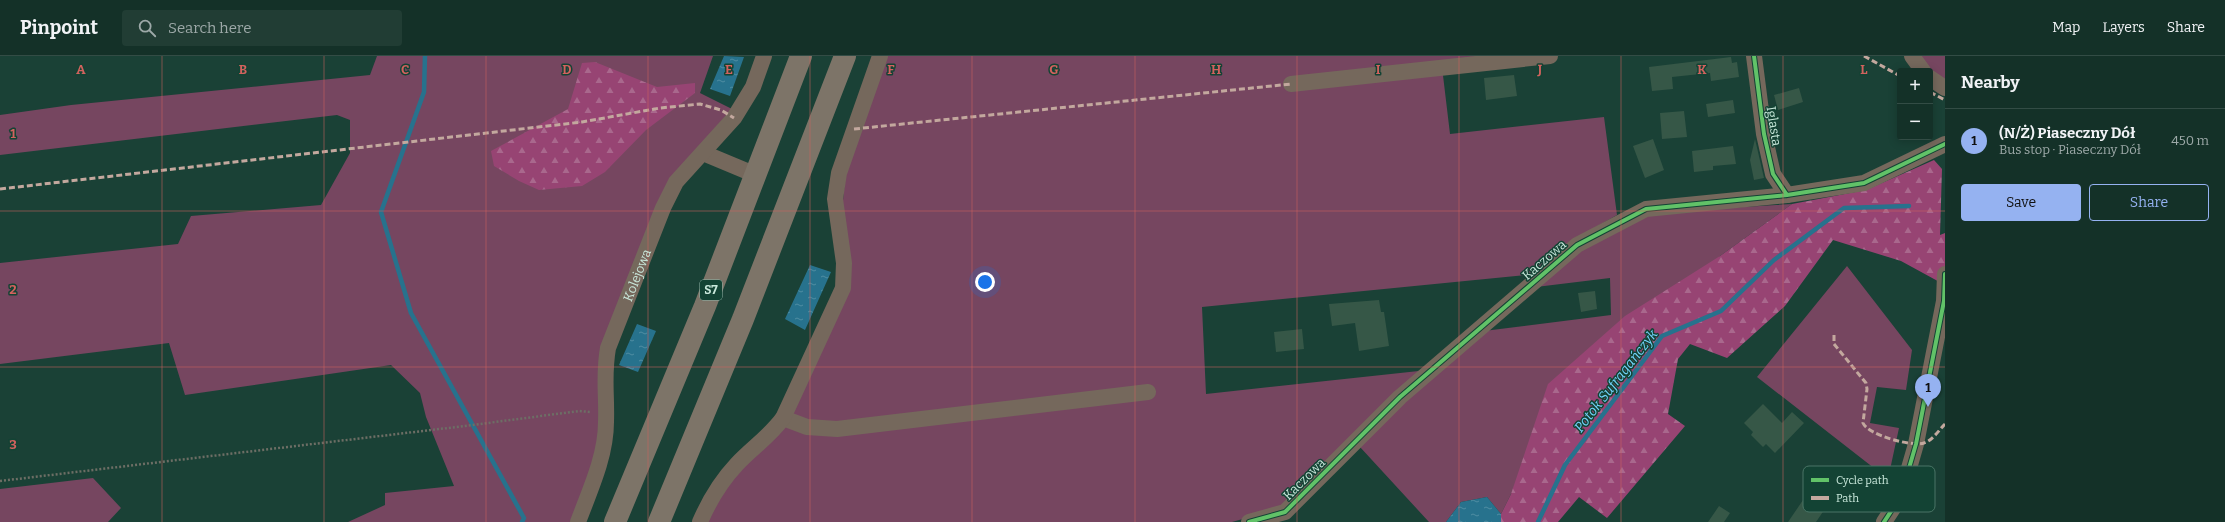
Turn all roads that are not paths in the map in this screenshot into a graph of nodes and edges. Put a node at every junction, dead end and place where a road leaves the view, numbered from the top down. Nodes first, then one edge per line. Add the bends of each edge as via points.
1 (764, 56) edge
2 (802, 56) edge
3 (845, 56) edge
4 (880, 56) edge
5 (1550, 56) edge
6 (1754, 56) edge
7 (1912, 56) edge
8 (1921, 68) edge
9 (1933, 80) edge
10 (1290, 84) dead end
11 (1945, 88) edge
12 (1945, 144) edge
13 (705, 151) junction
14 (756, 175) junction
15 (1787, 195) junction
16 (1945, 274) edge
17 (1148, 392) dead end
18 (783, 418) junction
19 (1910, 466) edge
20 (1891, 512) edge
21 (578, 522) edge
22 (615, 522) edge
23 (659, 522) edge
24 (700, 522) edge
25 (1249, 522) edge
26 (1884, 522) edge

1 - 13 street, Kolejowa via 753,87 734,118
2 - 14 highway, S7
3 - 23 highway via 743,319
4 - 18 street via 838,173 835,199 844,263 843,288
5 - 10 street
6 - 15 street, Iglasta via 1764,134 1773,174
7 - 8 street
9 - 11 street
12 - 15 street, Kaczowa via 1864,183
13 - 14 street via 708,155
13 - 21 street, Kolejowa via 676,182 663,208 608,348 604,369 606,413 602,451
14 - 22 highway, S7
15 - 25 street, Kaczowa via 1646,209 1577,245 1400,397 1285,512
16 - 19 street via 1944,301
17 - 18 street via 837,429 807,427
18 - 24 street via 774,431 728,475 708,504
20 - 26 street

